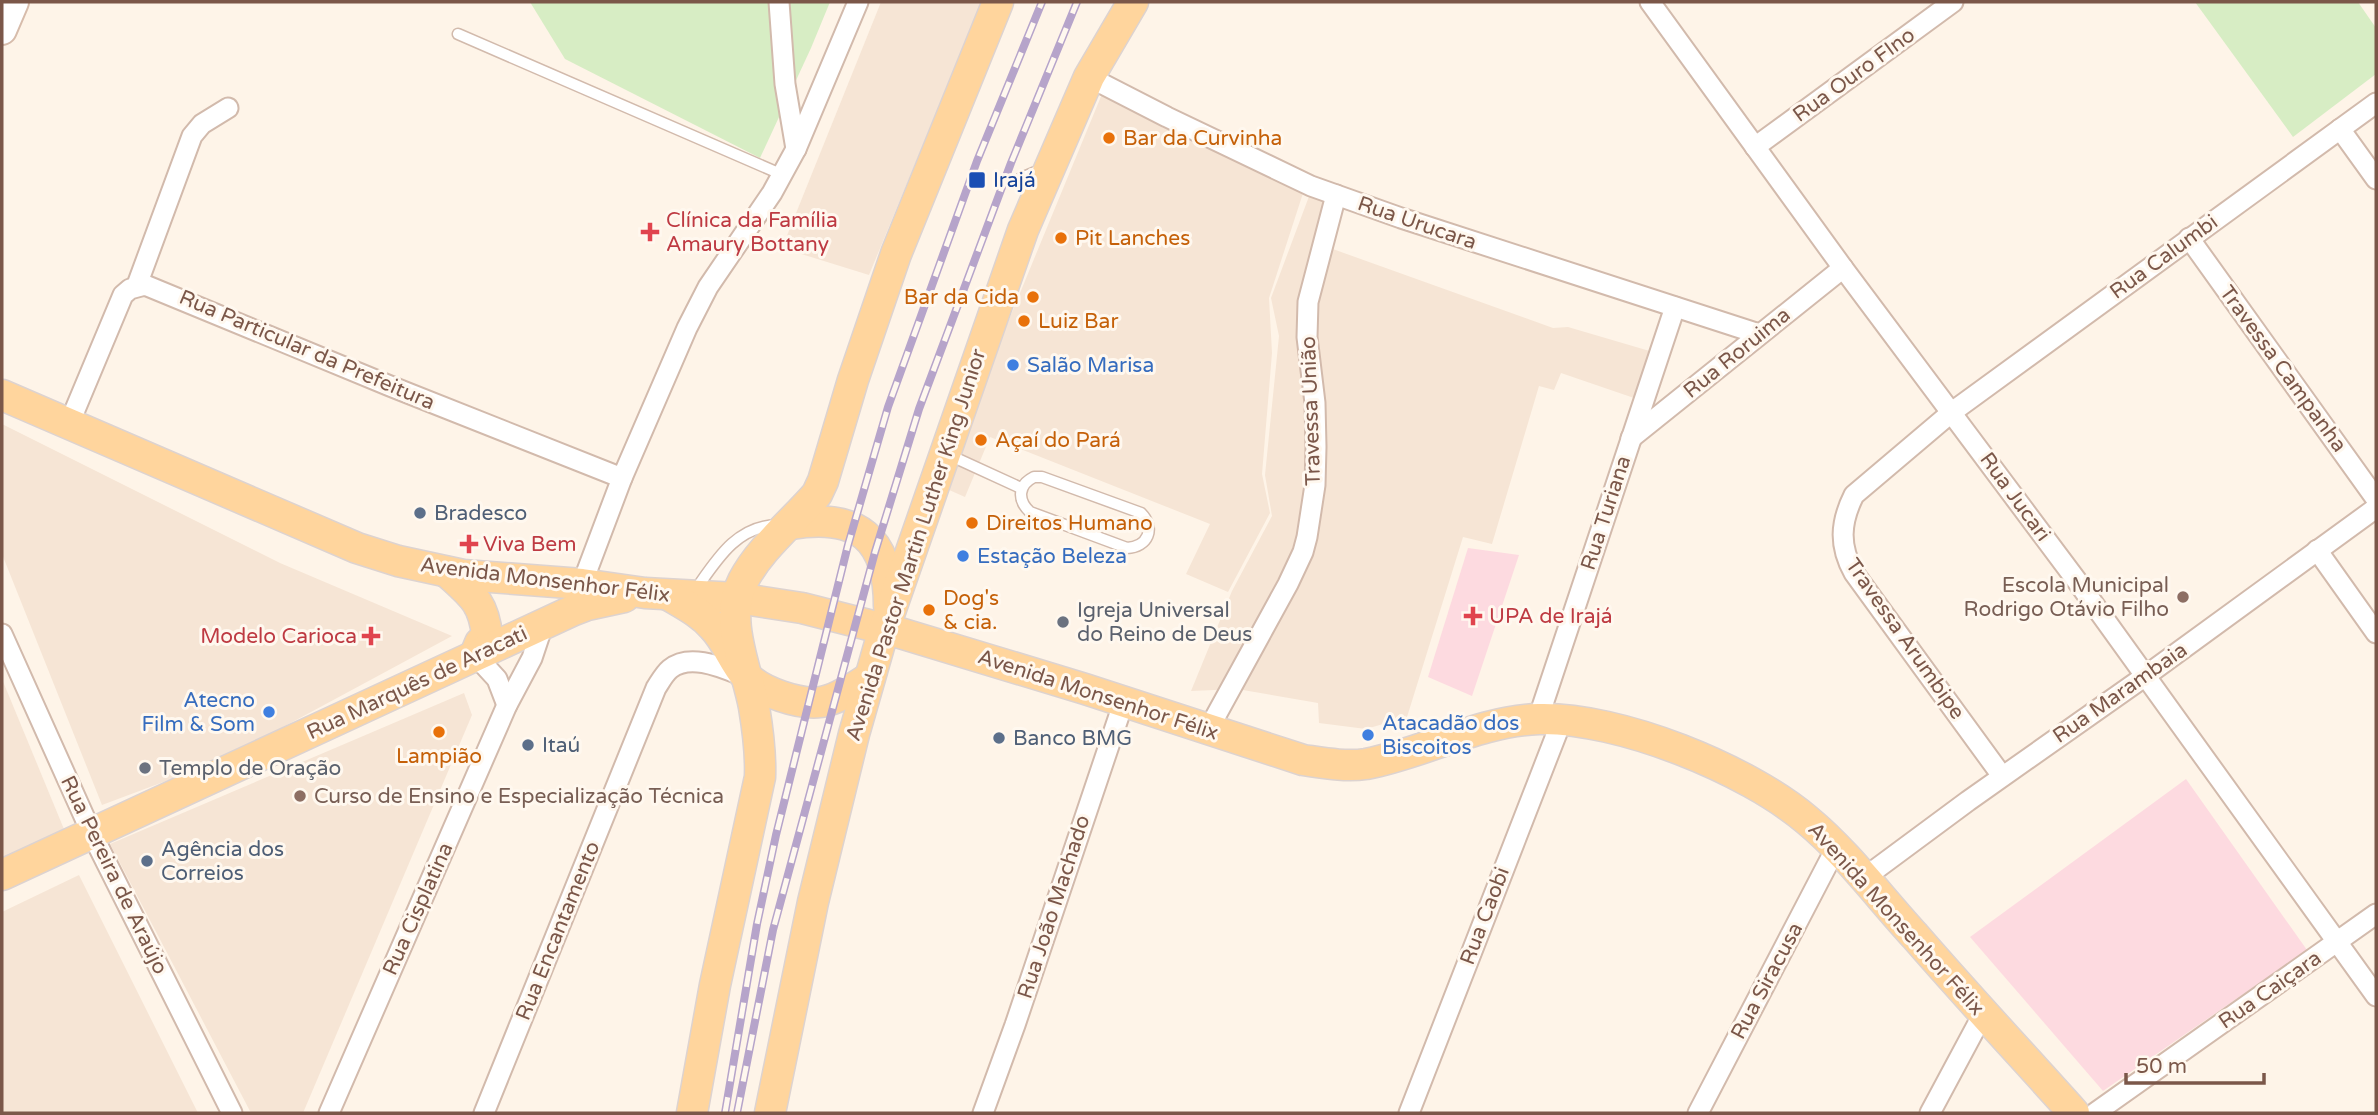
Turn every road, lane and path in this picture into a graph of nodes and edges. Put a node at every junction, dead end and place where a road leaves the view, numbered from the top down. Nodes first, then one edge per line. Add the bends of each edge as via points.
1 (14, 2) edge
2 (779, 2) edge
3 (858, 2) edge
4 (998, 2) edge
5 (1133, 2) edge
6 (1650, 2) edge
7 (1953, 2) edge
8 (2, 30) edge
9 (458, 34) dead end
10 (1089, 77) junction
11 (2376, 103) edge
12 (228, 108) dead end
13 (2340, 129) junction
14 (1755, 147) junction
15 (796, 149) junction
16 (1051, 162) junction
17 (783, 175) junction
18 (1021, 178) dead end
19 (2376, 179) edge
20 (1336, 195) junction
21 (2189, 238) junction
22 (1843, 268) junction
23 (137, 285) junction
24 (1675, 307) junction
25 (1759, 334) junction
26 (2, 395) edge
27 (1952, 412) junction
28 (69, 424) junction
29 (1630, 438) junction
30 (944, 453) junction
31 (622, 478) junction
32 (1021, 488) junction
33 (2376, 499) edge
34 (2376, 508) edge
35 (791, 524) junction
36 (2317, 550) junction
37 (447, 572) junction
38 (582, 584) junction
39 (668, 595) junction
40 (737, 598) junction
41 (887, 621) junction
42 (543, 625) junction
43 (2, 634) edge
44 (2376, 634) edge
45 (481, 646) junction
46 (746, 677) junction
47 (2144, 677) junction
48 (869, 678) junction
49 (1124, 701) junction
50 (508, 705) junction
51 (1550, 719) junction
52 (1208, 730) junction
53 (2002, 776) junction
54 (92, 834) junction
55 (1836, 848) junction
56 (2, 875) edge
57 (1864, 878) junction
58 (2376, 914) edge
59 (2337, 943) junction
60 (2376, 996) edge
61 (1983, 1014) junction
62 (232, 1113) edge
63 (329, 1113) edge
64 (484, 1113) edge
65 (692, 1113) edge
66 (771, 1113) edge
67 (983, 1113) edge
68 (1409, 1113) edge
69 (1698, 1113) edge
70 (1930, 1113) edge
71 (2074, 1113) edge
72 (2095, 1113) edge

1 - 8 street
2 - 15 street via 785,85
3 - 15 street
4 - 35 main road via 896,254 827,472 817,494
5 - 10 main road, Avenida Pastor Martin Luther King Junior
6 - 14 street, Rua Jucari
7 - 14 street, Rua Ouro FIno
9 - 17 lane
10 - 16 main road, Avenida Pastor Martin Luther King Junior
10 - 20 street, Rua Urucara
11 - 13 street, Rua Calumbi
12 - 23 street via 192,136
13 - 19 street
13 - 21 street, Rua Calumbi
14 - 22 street, Rua Jucari
15 - 17 street
16 - 18 lane
16 - 30 main road, Avenida Pastor Martin Luther King Junior
17 - 31 street via 708,287
20 - 24 street, Rua Urucara
20 - 52 street, Travessa União via 1308,302 1316,447 1307,537 1288,584
21 - 27 street, Rua Calumbi
21 - 33 street, Travessa Campanha
22 - 25 street, Rua Roruima
22 - 27 street, Rua Jucari
23 - 28 street via 123,295
23 - 31 street, Rua Particular da Prefeitura via 152,286
24 - 25 street, Rua Urucara
24 - 29 street, Rua Turiana
25 - 29 street, Rua Roruima
26 - 28 main road, Avenida Monsenhor Félix
27 - 47 street, Rua Jucari
27 - 53 street, Travessa Arumbipe via 1854,495 1847,509 1844,556
28 - 37 main road, Avenida Monsenhor Félix via 357,548
29 - 51 street, Rua Turiana
30 - 32 lane
30 - 41 main road, Avenida Pastor Martin Luther King Junior
31 - 38 street
32 - 32 lane via 1034,477 1042,477 1142,513 1150,527 1149,536 1136,548 1127,548 1030,512 1023,506
34 - 36 street, Rua Marambaia
35 - 39 lane via 754,529 734,540
35 - 40 main road via 748,573
35 - 41 main road via 839,522 870,540 880,552 889,580
36 - 44 street
36 - 47 street, Rua Marambaia
37 - 38 main road, Avenida Monsenhor Félix
37 - 45 main road via 483,612
38 - 39 main road, Avenida Monsenhor Félix
38 - 45 main road
39 - 40 main road, Avenida Monsenhor Félix
39 - 42 main road, Rua Marquês de Aracati via 587,605
39 - 46 main road via 712,625
40 - 41 main road, Avenida Monsenhor Félix
40 - 46 main road
41 - 48 main road, Avenida Pastor Martin Luther King Junior
41 - 49 main road, Avenida Monsenhor Félix
42 - 45 main road, Rua Marquês de Aracati
42 - 50 street, Rua Cisplatina
43 - 54 street, Rua Pereira de Araújo
45 - 50 street
45 - 54 main road, Rua Marquês de Aracati
46 - 48 main road via 775,694 821,702
46 - 64 street, Rua Encantamento via 696,662 669,670 656,688
46 - 65 main road via 761,753 760,777
47 - 53 street, Rua Marambaia
47 - 59 street, Rua Jucari
48 - 66 main road, Avenida Pastor Martin Luther King Junior via 813,902
49 - 52 main road, Avenida Monsenhor Félix
49 - 67 street, Rua João Machado
50 - 63 street, Rua Cisplatina
51 - 52 main road, Avenida Monsenhor Félix via 1507,722 1363,764 1340,765 1303,760
51 - 55 main road, Avenida Monsenhor Félix via 1616,728 1742,778 1808,820
51 - 68 street, Rua Caobi
53 - 57 street, Rua Marambaia
54 - 56 main road, Rua Marquês de Aracati
54 - 62 street, Rua Pereira de Araújo
55 - 57 main road, Avenida Monsenhor Félix
55 - 69 street, Rua Siracusa
57 - 61 main road, Avenida Monsenhor Félix
58 - 59 street, Rua Caiçara
59 - 60 street, Rua Jucari
59 - 72 street, Rua Caiçara
61 - 70 street
61 - 71 main road, Avenida Monsenhor Félix

